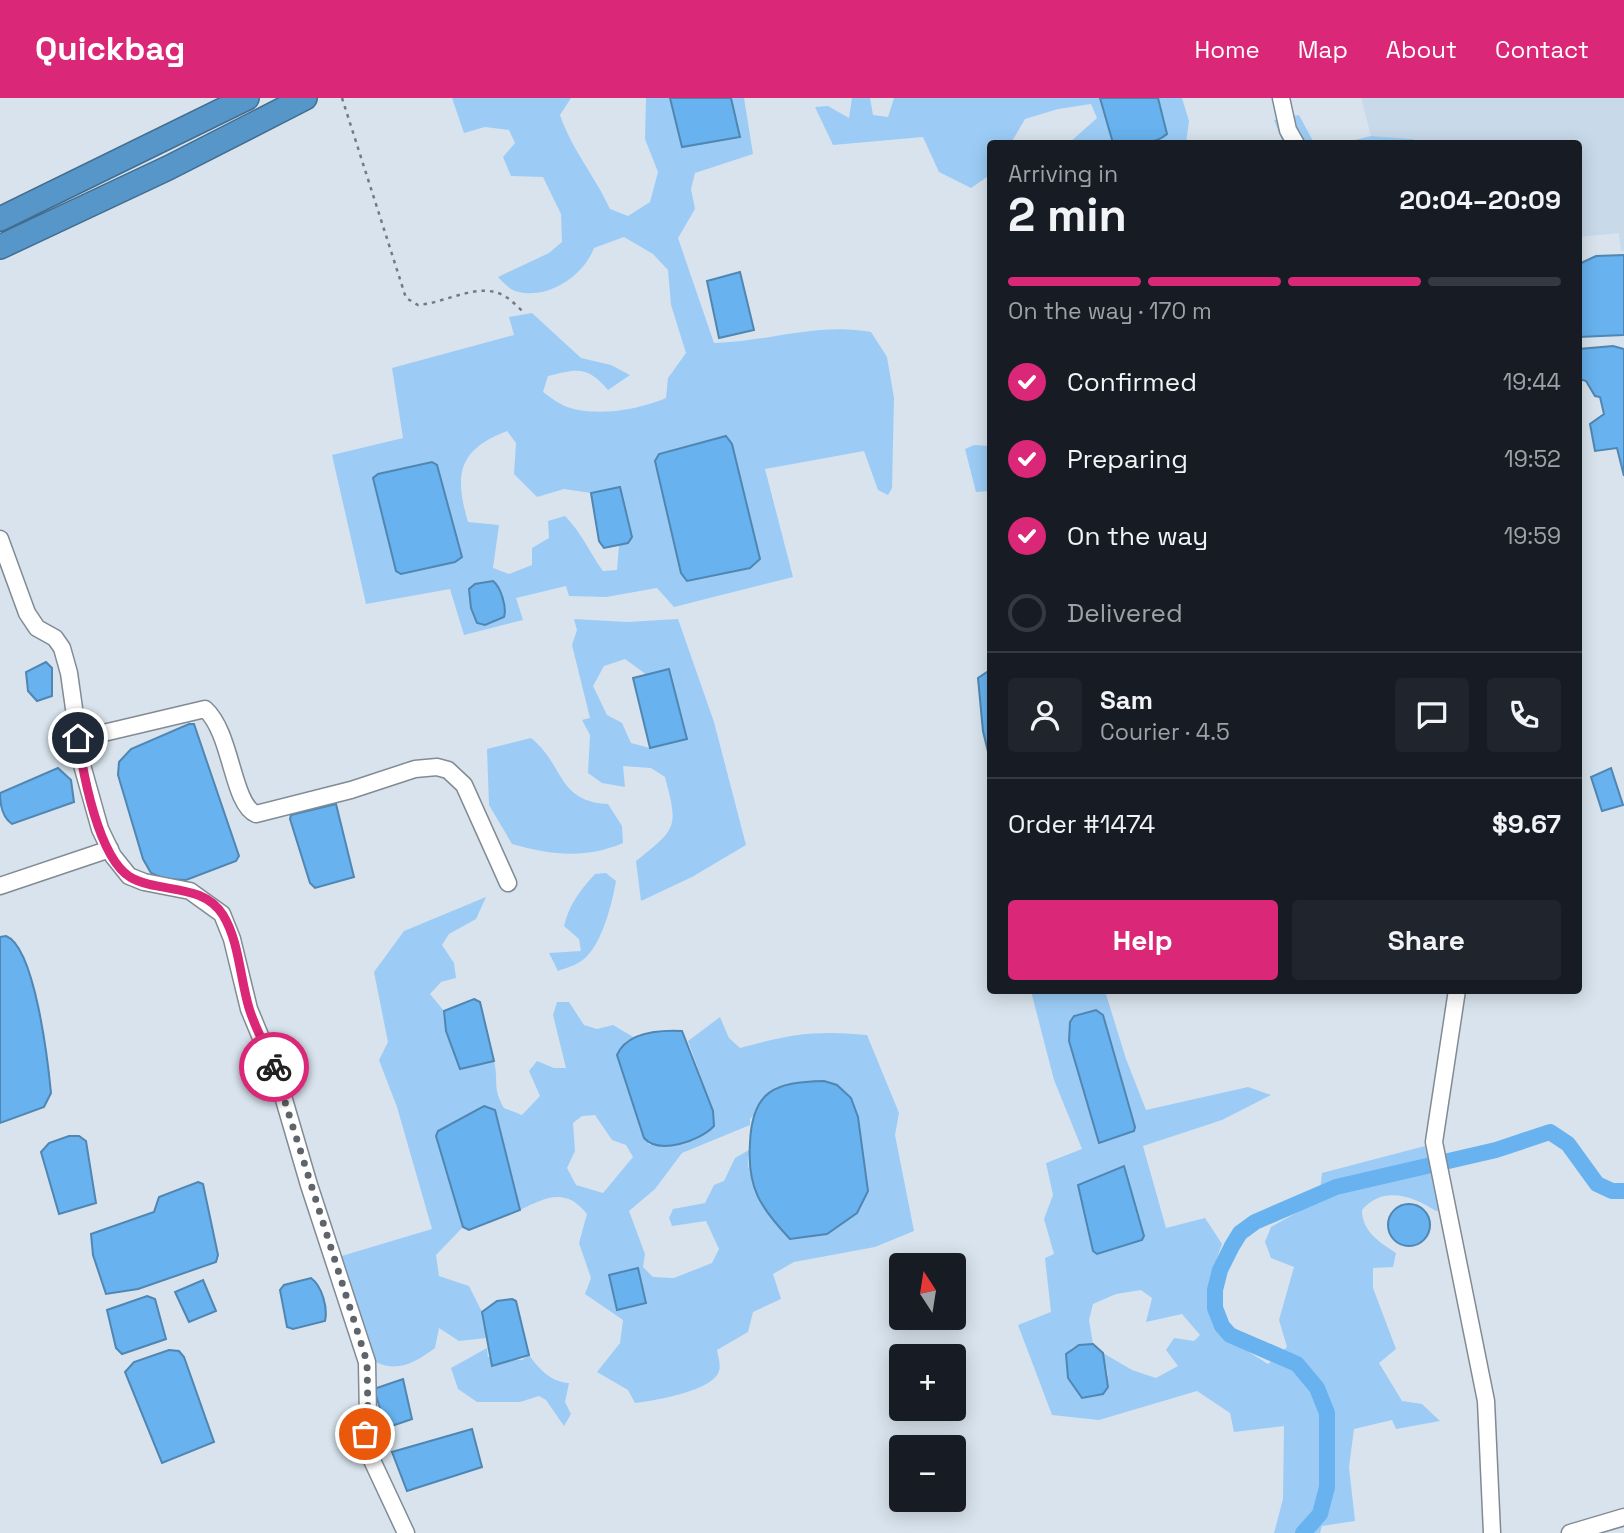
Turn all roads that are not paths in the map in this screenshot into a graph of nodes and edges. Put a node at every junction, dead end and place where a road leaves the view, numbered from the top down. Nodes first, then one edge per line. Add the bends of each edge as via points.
1 (247, 98) edge
2 (305, 98) edge
3 (1281, 98) edge
4 (1294, 140) edge
5 (0, 219) edge
6 (0, 247) edge
7 (0, 539) edge
8 (78, 738) junction
9 (110, 849) junction
10 (508, 883) dead end
11 (0, 886) edge
12 (1456, 994) edge
13 (1624, 1517) edge
14 (405, 1533) edge
15 (1492, 1533) edge
16 (1570, 1533) edge

1 - 5 highway
2 - 6 highway
3 - 4 street
7 - 8 street via 27,613 37,628 62,648
8 - 9 street via 92,803
8 - 10 street via 205,709 220,724 242,798 256,814 437,766 464,785
9 - 11 street
9 - 14 street via 129,876 190,891 222,914 249,1009 278,1079 367,1362 368,1417 363,1441
12 - 15 street via 1434,1142 1486,1401
13 - 16 street

